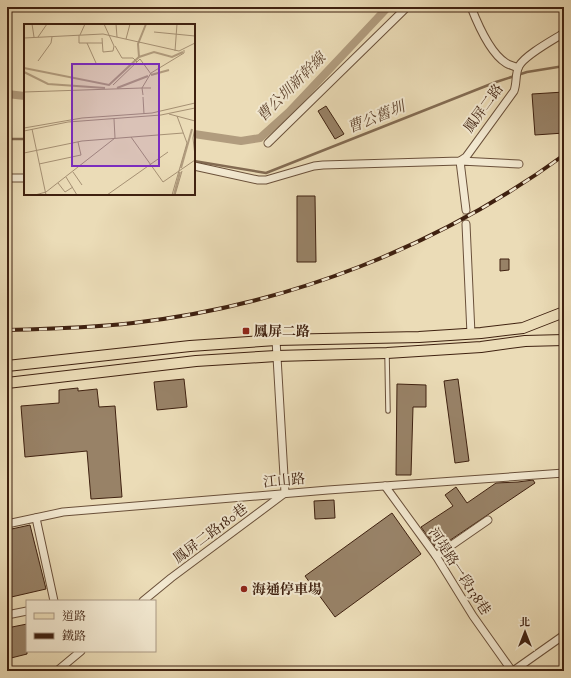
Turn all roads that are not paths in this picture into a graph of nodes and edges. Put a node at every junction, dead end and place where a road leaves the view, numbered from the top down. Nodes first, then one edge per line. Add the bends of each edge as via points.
1 (407, 7) edge
2 (472, 7) edge
3 (564, 33) edge
4 (517, 70) junction
5 (268, 144) dead end
6 (460, 161) junction
7 (519, 164) dead end
8 (195, 166) edge
9 (7, 178) edge
10 (24, 178) edge
11 (466, 210) tunnel mouth
12 (466, 224) tunnel mouth
13 (564, 312) edge
14 (564, 320) edge
15 (523, 328) junction
16 (564, 333) edge
17 (471, 334) junction
18 (276, 340) junction
19 (564, 340) edge
20 (525, 341) junction
21 (387, 353) junction
22 (276, 356) junction
23 (59, 359) junction
24 (7, 366) edge
25 (60, 377) junction
26 (7, 383) edge
27 (388, 411) dead end
28 (564, 472) edge
29 (385, 486) junction
30 (285, 493) junction
31 (36, 518) junction
32 (488, 520) dead end
33 (7, 524) edge
34 (436, 556) junction
35 (54, 600) edge
36 (144, 600) edge
37 (26, 611) edge
38 (7, 615) edge
39 (564, 635) edge
40 (80, 652) edge
41 (57, 671) edge
42 (513, 671) edge

1 - 5 street
2 - 4 street via 479,28 495,52
3 - 4 street via 523,60
4 - 6 street, 鳳屏二路 via 514,91 466,157
6 - 7 street
6 - 8 street via 323,165 266,180
6 - 11 street
9 - 10 street
12 - 17 street
13 - 15 main road
14 - 15 main road
15 - 17 main road
16 - 20 main road
17 - 18 main road
18 - 22 street
18 - 23 main road
19 - 20 main road
20 - 21 main road via 481,347
21 - 22 main road
21 - 27 lane
22 - 25 main road via 196,361
22 - 30 street
23 - 24 main road
23 - 25 main road
25 - 26 main road
28 - 29 street, 江山路
29 - 30 street, 江山路
29 - 34 street, 河堤路一段138巷
30 - 31 street, 江山路 via 63,512
30 - 36 street, 鳳屏二路180巷
31 - 33 street, 江山路
31 - 35 street
32 - 34 street
34 - 42 street, 河堤路一段138巷 via 473,616
37 - 38 street
39 - 42 street
40 - 41 street

